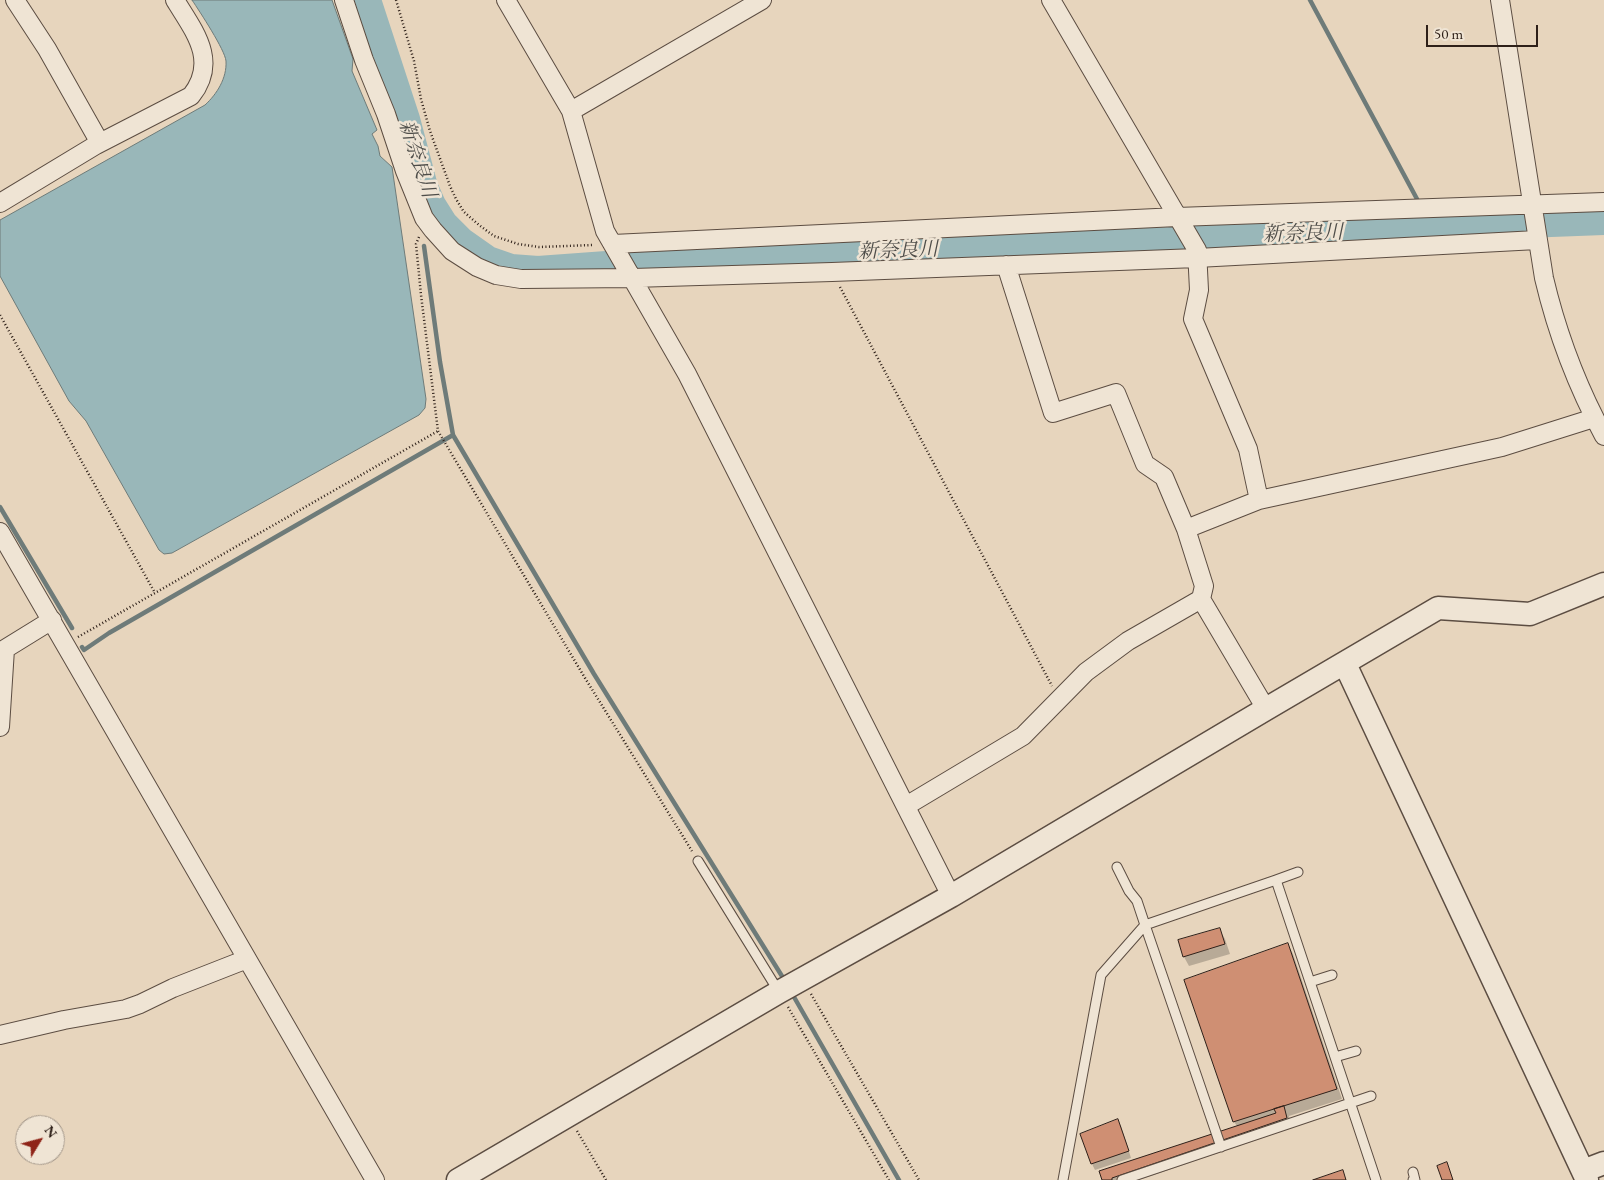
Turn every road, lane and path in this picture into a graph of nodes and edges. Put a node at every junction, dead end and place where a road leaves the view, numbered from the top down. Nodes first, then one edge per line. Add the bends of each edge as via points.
1 (15, 0) edge
2 (175, 0) edge
3 (344, 0) edge
4 (396, 0) edge
5 (506, 0) edge
6 (762, 0) edge
7 (1051, 0) edge
8 (1500, 0) edge
9 (571, 111) junction
10 (100, 143) junction
11 (0, 202) edge
12 (1604, 202) edge
13 (1533, 208) junction
14 (424, 218) junction
15 (1180, 222) junction
16 (1537, 237) junction
17 (615, 247) junction
18 (1197, 254) junction
19 (1006, 265) junction
20 (832, 272) junction
21 (630, 275) junction
22 (0, 315) edge
23 (1594, 418) junction
24 (438, 432) junction
25 (1604, 436) edge
26 (1259, 500) junction
27 (1186, 529) junction
28 (0, 532) edge
29 (1604, 584) edge
30 (155, 593) junction
31 (1201, 599) junction
32 (52, 620) junction
33 (66, 644) junction
34 (1345, 664) junction
35 (1059, 700) junction
36 (1266, 709) junction
37 (0, 727) edge
38 (906, 806) junction
39 (698, 861) joint
40 (1117, 867) dead end
41 (1298, 872) dead end
42 (1276, 880) junction
43 (951, 896) junction
44 (1146, 925) junction
45 (247, 959) junction
46 (1332, 975) dead end
47 (802, 980) junction
48 (1310, 982) junction
49 (779, 992) junction
50 (0, 1035) edge
51 (1356, 1051) dead end
52 (1335, 1057) junction
53 (1371, 1096) dead end
54 (1350, 1103) junction
55 (569, 1116) junction
56 (1221, 1147) junction
57 (1604, 1163) edge
58 (1585, 1176) edge
59 (374, 1180) edge
60 (458, 1180) edge
61 (606, 1180) edge
62 (889, 1180) edge
63 (919, 1180) edge
64 (1063, 1180) edge
65 (1122, 1180) edge
66 (1376, 1180) edge

1 - 10 street
2 - 10 street via 202,47 204,62 197,88 191,96
3 - 14 street
4 - 17 path via 430,131 450,186 464,212 494,236 518,244
5 - 9 street
6 - 9 street
7 - 15 street
8 - 13 street
9 - 17 street via 605,230
10 - 11 street
12 - 13 street
13 - 15 street
13 - 16 street
14 - 21 street via 452,251 496,275 521,279
14 - 24 path via 416,244
15 - 17 street
15 - 18 street
16 - 18 street
16 - 23 street via 1552,314
17 - 21 street
18 - 19 street
18 - 26 street via 1198,290 1193,319 1248,449
19 - 20 street
19 - 27 street via 1053,413 1116,393 1145,464 1164,477
20 - 21 street
20 - 35 path
21 - 38 street via 687,374
22 - 30 path
23 - 25 street
23 - 26 street via 1502,447
24 - 30 path
24 - 39 path
26 - 27 street
27 - 31 street via 1204,586
28 - 32 street
29 - 34 street via 1530,614 1438,608
30 - 33 path
31 - 35 street via 1121,646 1086,672
31 - 36 street
32 - 33 street
32 - 37 street via 5,649
33 - 45 street
34 - 36 street
34 - 58 street
35 - 38 street via 1023,736
36 - 43 street
38 - 43 street
39 - 49 lane
40 - 44 lane via 1137,901
41 - 42 lane
42 - 44 lane
42 - 48 lane
43 - 47 street
44 - 56 lane
44 - 64 lane via 1101,975
45 - 50 street via 126,1009
45 - 59 street
46 - 48 lane
47 - 49 street
47 - 63 path
48 - 52 lane
49 - 55 street
49 - 62 path
51 - 52 lane
52 - 54 lane
53 - 54 lane
54 - 56 lane
54 - 66 lane
55 - 60 street
55 - 61 path
56 - 65 lane
57 - 58 street

